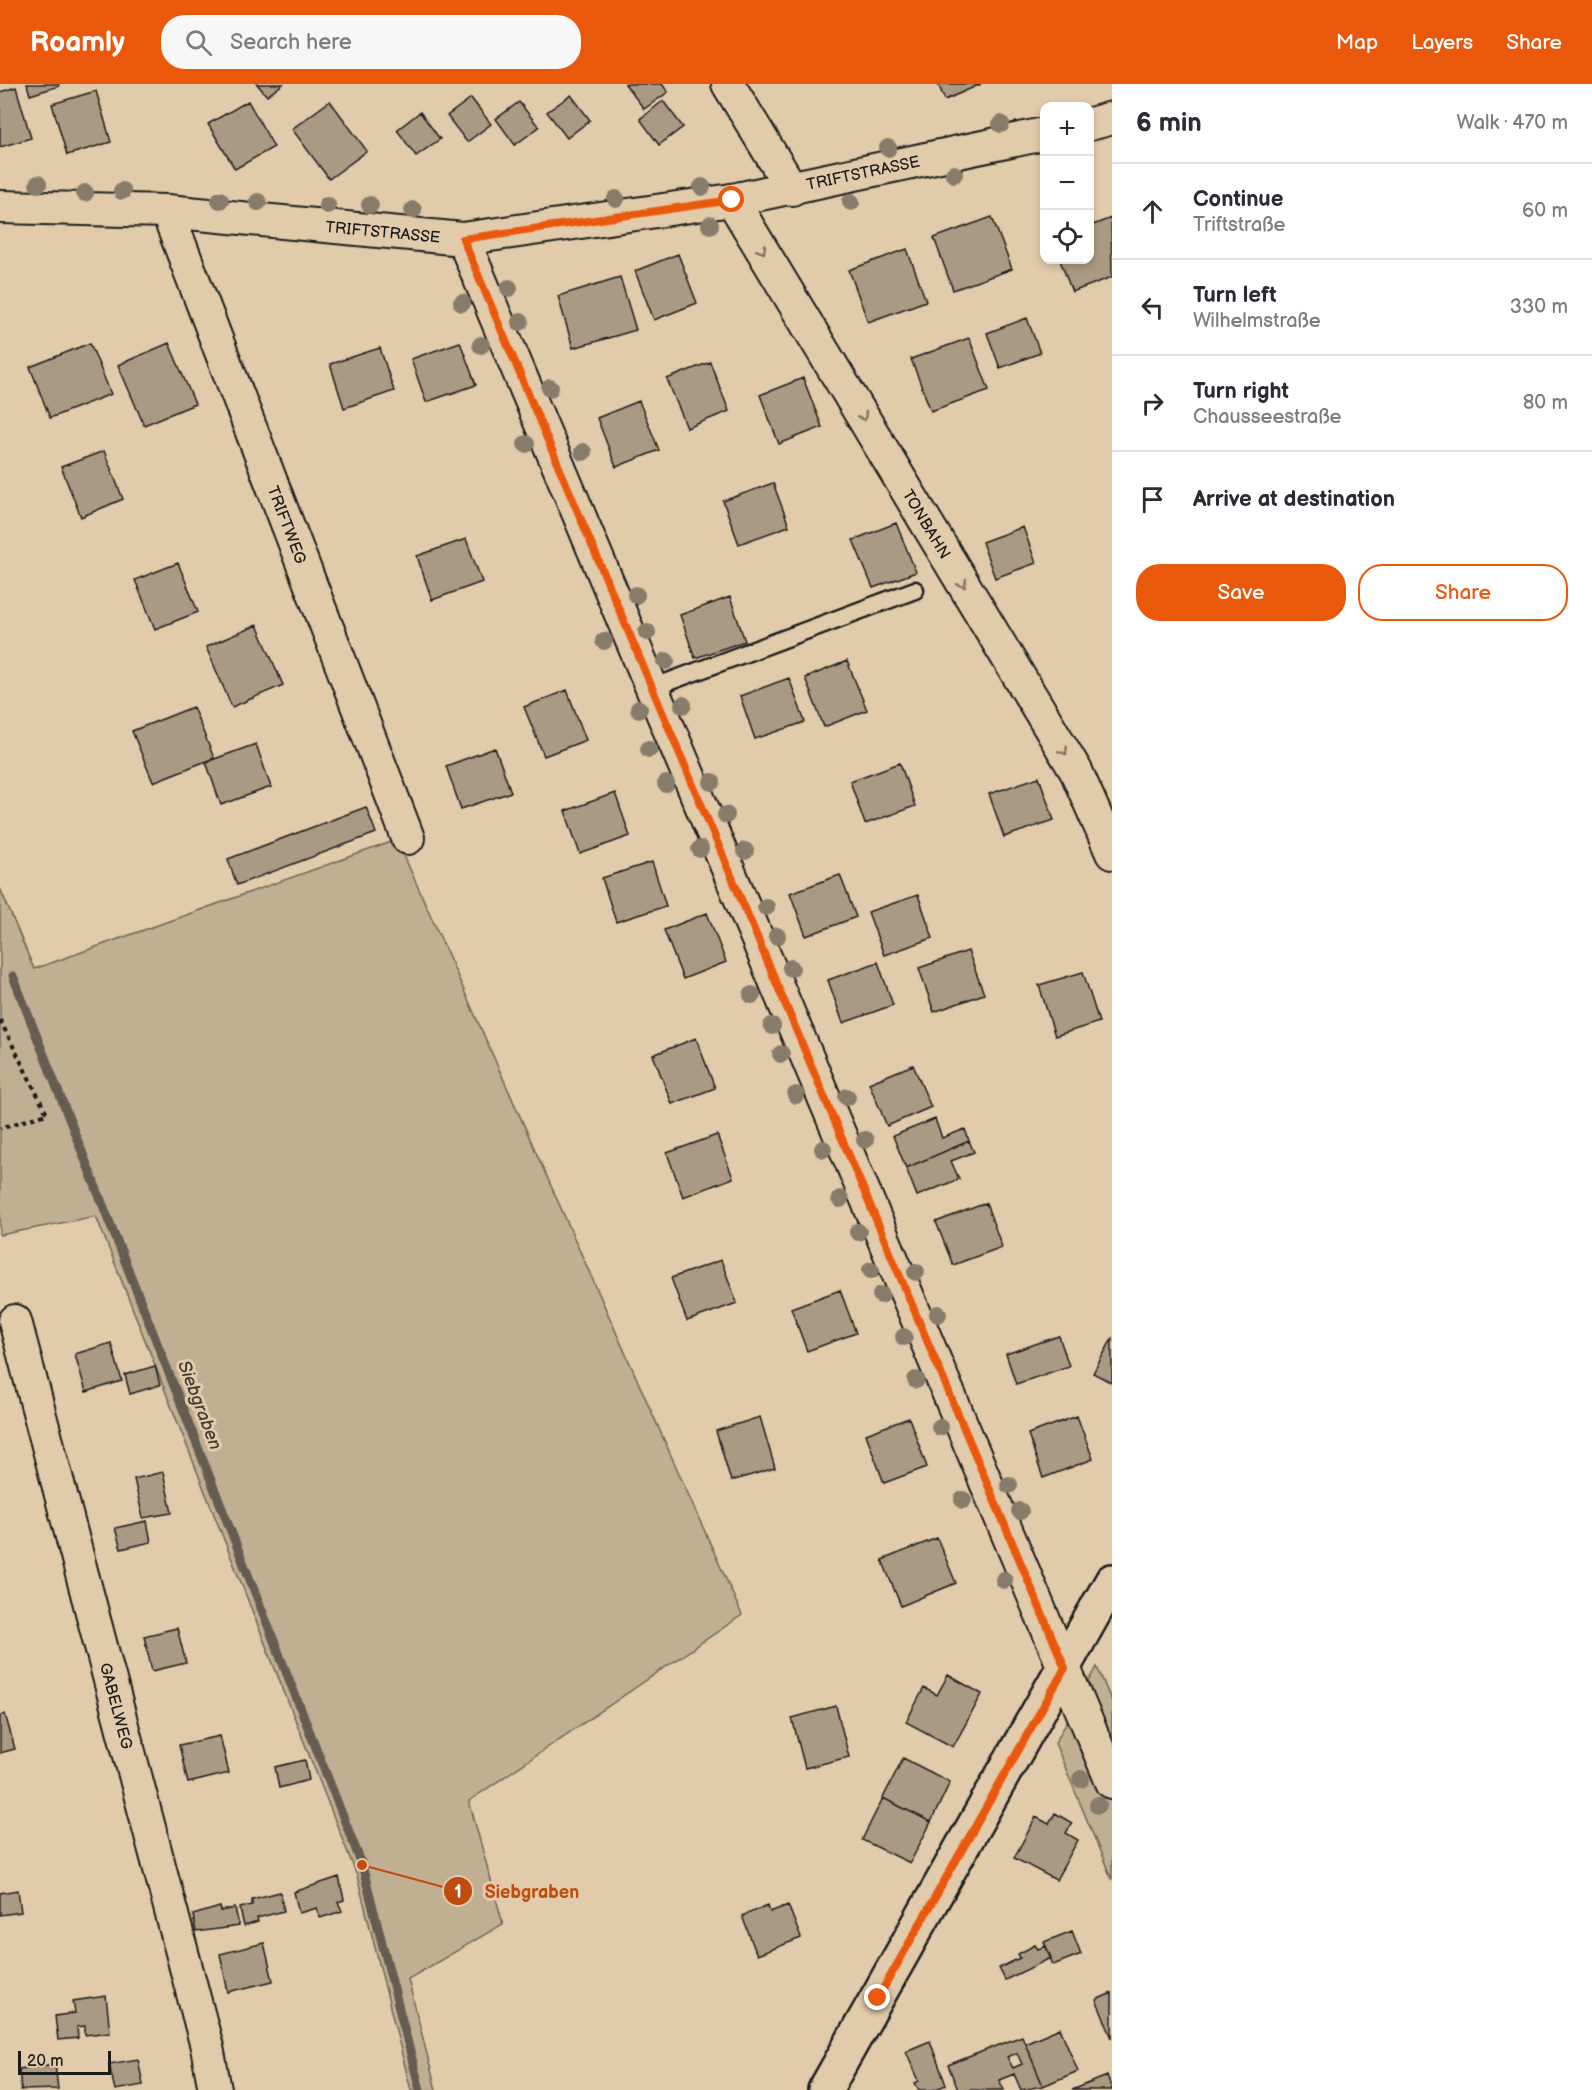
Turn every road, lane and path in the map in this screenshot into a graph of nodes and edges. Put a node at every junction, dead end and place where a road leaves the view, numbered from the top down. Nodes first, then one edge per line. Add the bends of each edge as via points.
1 (728, 84) edge
2 (1112, 118) edge
3 (1094, 123) edge
4 (1040, 135) edge
5 (792, 189) junction
6 (732, 200) junction
7 (0, 207) edge
8 (167, 211) junction
9 (463, 239) junction
10 (915, 590) dead end
11 (652, 688) junction
12 (408, 838) dead end
13 (1112, 853) edge
14 (0, 1020) edge
15 (0, 1128) edge
16 (15, 1321) dead end
17 (1112, 1581) edge
18 (1065, 1668) junction
19 (1112, 1782) edge
20 (215, 2090) edge
21 (825, 2090) edge

1 - 5 street
2 - 3 street
4 - 5 street, TRIFTSTRASSE
5 - 6 street, TRIFTSTRASSE
6 - 9 street, TRIFTSTRASSE
6 -> 13 street, TONBAHN via 1076,771
7 - 8 street, TRIFTSTRASSE
8 - 9 street, TRIFTSTRASSE
8 - 12 street, TRIFTWEG
9 - 11 street
10 - 11 lane
11 - 18 street
14 - 15 path via 47,1114
16 - 20 street, GABELWEG via 207,2047
17 - 18 main road
18 - 19 street
18 - 21 main road

